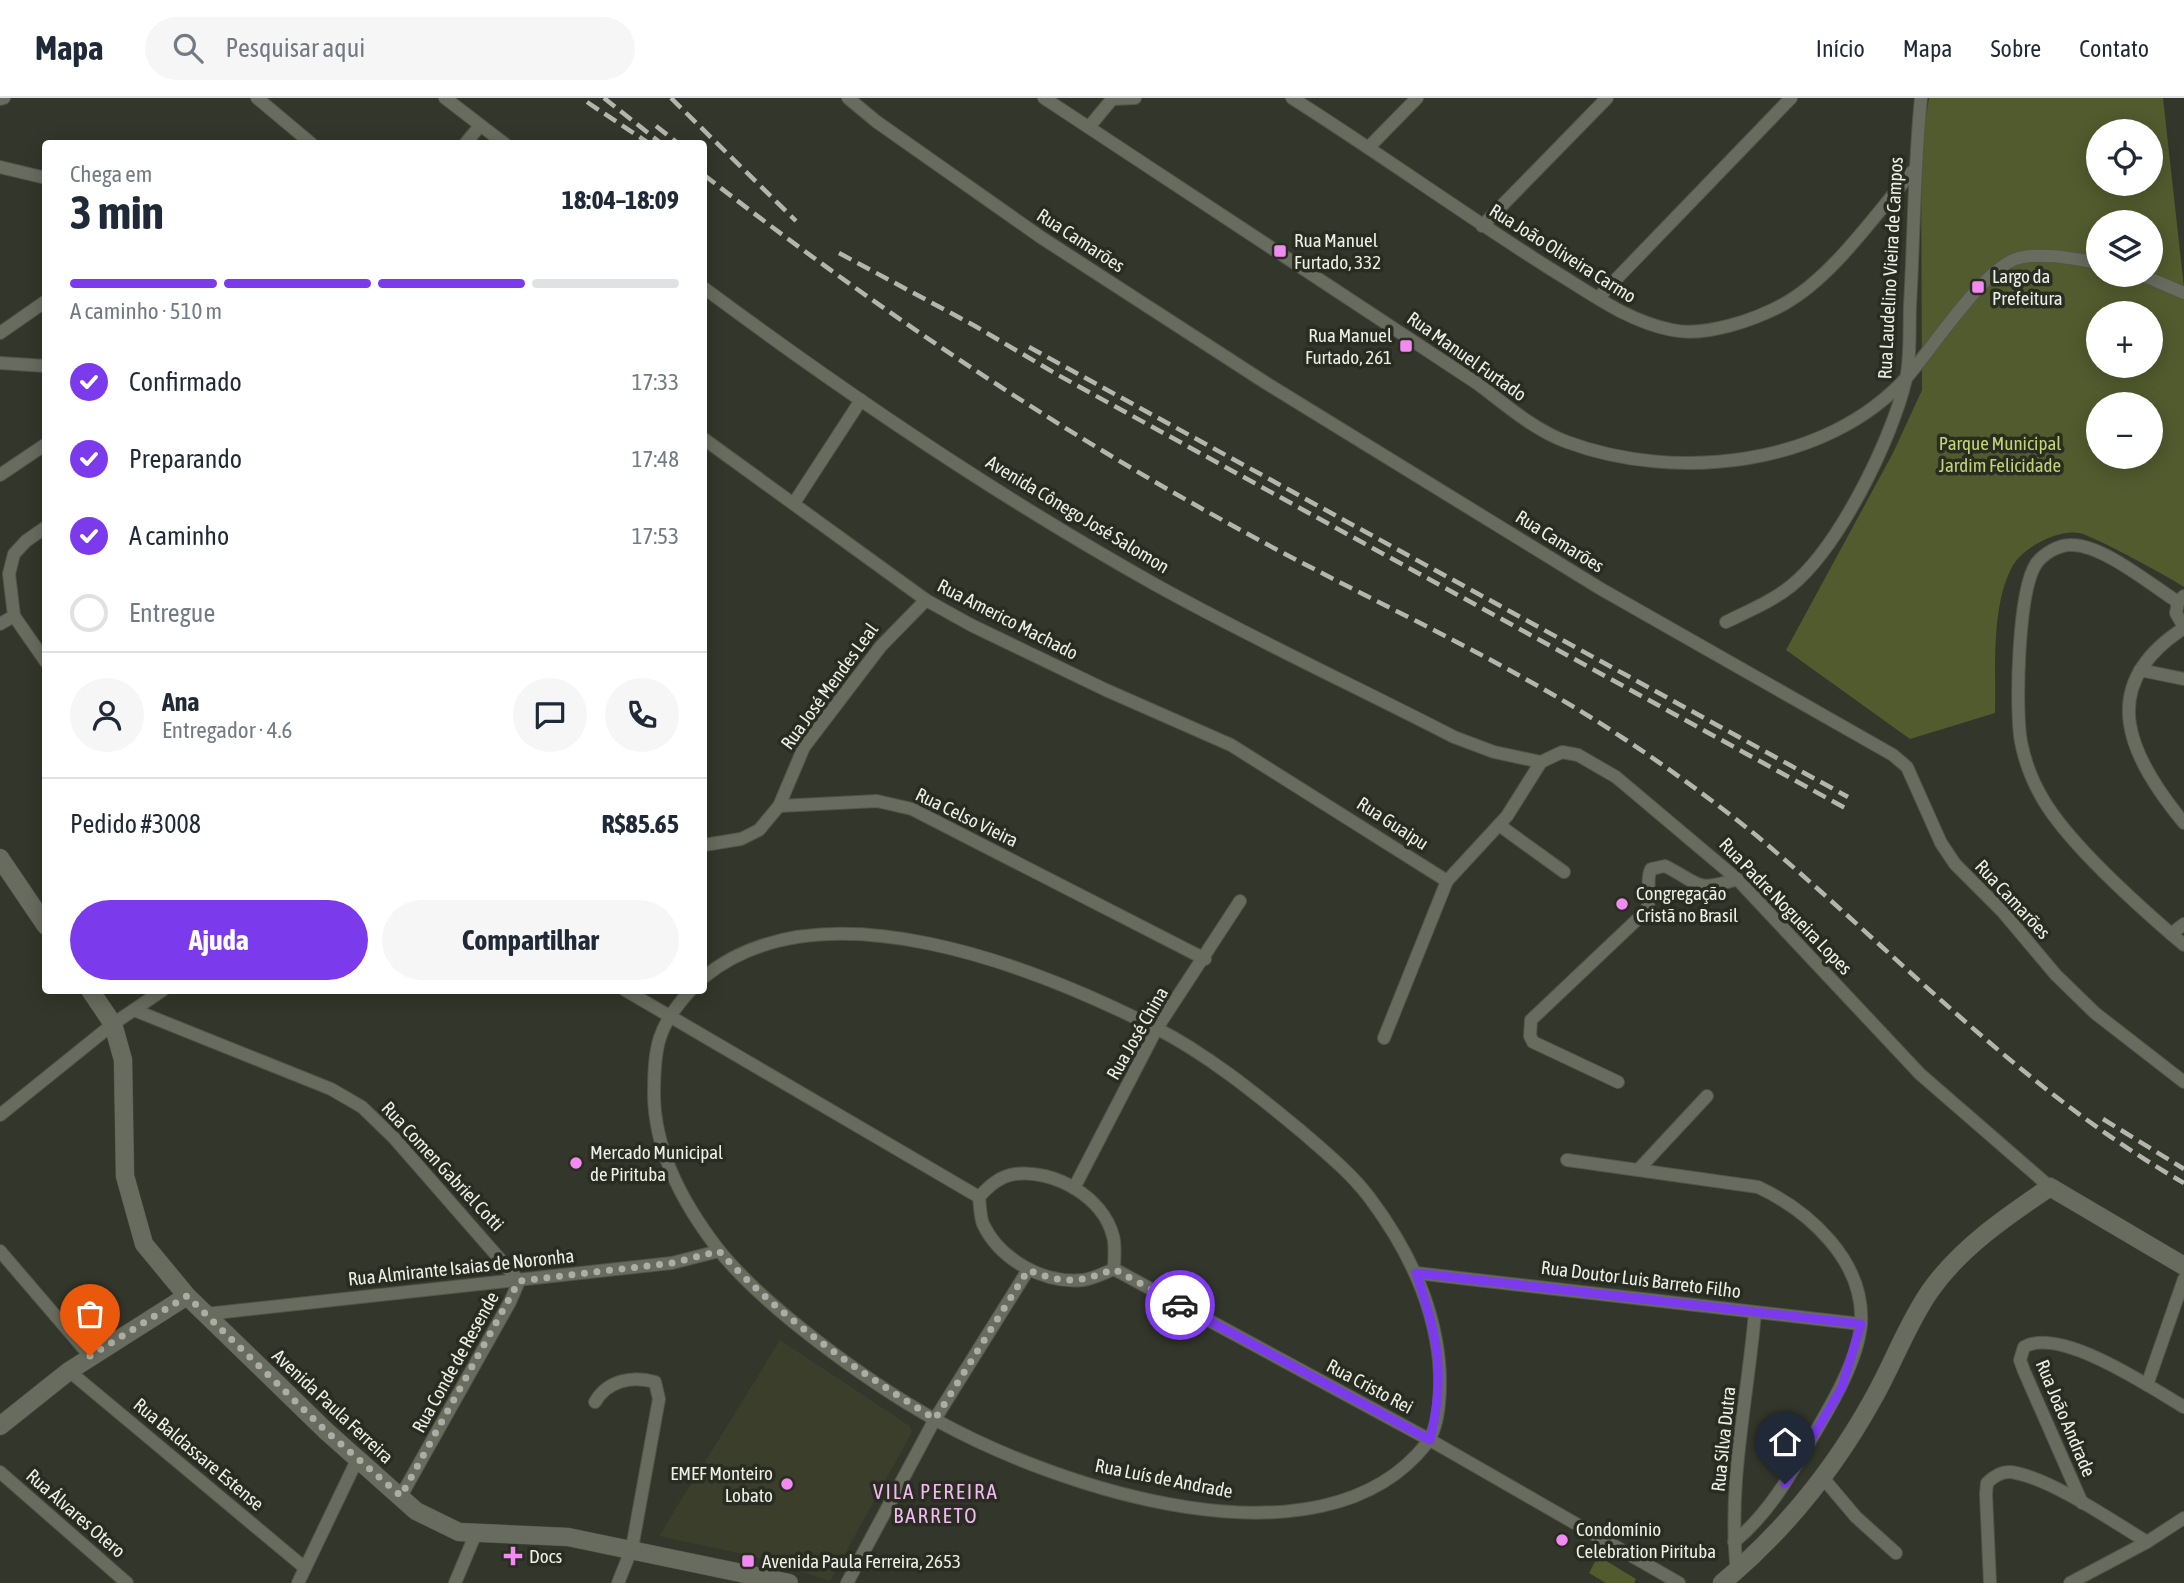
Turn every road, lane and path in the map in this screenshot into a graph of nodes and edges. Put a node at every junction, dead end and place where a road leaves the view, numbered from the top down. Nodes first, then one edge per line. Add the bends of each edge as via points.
1 (257, 98) edge
2 (445, 98) edge
3 (848, 98) edge
4 (1044, 98) edge
5 (1135, 98) edge
6 (1292, 98) edge
7 (1417, 98) edge
8 (1607, 98) edge
9 (1791, 98) edge
10 (1921, 98) edge
11 (1113, 99) edge
12 (479, 127) junction
13 (1089, 127) junction
14 (307, 140) edge
15 (468, 140) edge
16 (499, 140) edge
17 (1369, 147) junction
18 (0, 167) edge
19 (1913, 171) junction
20 (42, 177) edge
21 (1482, 226) junction
22 (2086, 261) edge
23 (2163, 284) edge
24 (707, 291) edge
25 (2184, 293) edge
26 (1598, 298) junction
27 (42, 304) edge
28 (0, 333) edge
29 (0, 363) edge
30 (42, 366) edge
31 (1906, 378) junction
32 (861, 400) junction
33 (707, 441) edge
34 (42, 447) edge
35 (0, 475) edge
36 (794, 503) junction
37 (42, 530) edge
38 (2181, 599) edge
39 (926, 600) junction
40 (14, 616) junction
41 (1726, 622) dead end
42 (0, 624) edge
43 (2184, 627) edge
44 (42, 656) edge
45 (2140, 670) junction
46 (2184, 680) edge
47 (1454, 737) joint
48 (1541, 762) junction
49 (1318, 797) joint
50 (779, 806) junction
51 (2184, 822) edge
52 (1499, 825) junction
53 (707, 845) edge
54 (0, 858) edge
55 (1564, 872) dead end
56 (1737, 879) junction
57 (1447, 881) junction
58 (1240, 901) dead end
59 (42, 920) edge
60 (2184, 924) edge
61 (2171, 934) junction
62 (2184, 945) edge
63 (1205, 959) junction
64 (707, 975) edge
65 (93, 994) edge
66 (157, 994) edge
67 (632, 994) edge
68 (687, 994) edge
69 (134, 1010) junction
70 (668, 1014) junction
71 (113, 1024) junction
72 (1157, 1028) junction
73 (1384, 1038) dead end
74 (1618, 1082) dead end
75 (2184, 1082) edge
76 (1707, 1096) dead end
77 (0, 1115) edge
78 (1567, 1160) dead end
79 (1639, 1169) junction
80 (2050, 1187) junction
81 (1074, 1188) junction
82 (979, 1197) junction
83 (0, 1251) edge
84 (719, 1251) junction
85 (2184, 1266) edge
86 (1114, 1269) junction
87 (1028, 1270) junction
88 (1416, 1273) junction
89 (2184, 1279) edge
90 (519, 1281) junction
91 (187, 1296) junction
92 (1755, 1312) junction
93 (206, 1314) junction
94 (1861, 1324) junction
95 (90, 1356) junction
96 (69, 1371) junction
97 (2147, 1385) junction
98 (595, 1402) dead end
99 (2184, 1407) edge
100 (935, 1419) junction
101 (0, 1426) edge
102 (1430, 1440) junction
103 (358, 1460) junction
104 (0, 1472) edge
105 (1823, 1478) junction
106 (401, 1496) junction
107 (2082, 1503) junction
108 (2184, 1518) edge
109 (476, 1533) junction
110 (1734, 1542) junction
111 (2147, 1542) junction
112 (632, 1548) junction
113 (1896, 1553) dead end
114 (305, 1568) junction
115 (1737, 1571) junction
116 (784, 1582) edge
117 (127, 1583) edge
118 (298, 1583) edge
119 (455, 1583) edge
120 (618, 1583) edge
121 (847, 1583) edge
122 (1679, 1583) edge
123 (1722, 1583) edge
124 (1990, 1583) edge
125 (2070, 1583) edge

1 - 14 street
2 - 12 street
3 - 75 street, Rua Camarões via 1042,238 1266,383 1601,589 1893,755 1907,767 1941,844 1955,864 2095,1013
4 - 13 street, Rua Manuel Furtado
5 - 11 street
6 - 17 street, Rua João Oliveira Carmo
7 - 17 street
8 - 21 street
9 - 26 street
10 - 19 street, Rua Laudelino Vieira de Campos
11 - 13 street
12 - 15 street
12 - 16 street
13 - 31 street, Rua Manuel Furtado via 1524,419 1566,442 1646,463 1717,463 1781,451 1863,414
17 - 21 street, Rua João Oliveira Carmo
18 - 20 street
19 - 26 street, Rua João Oliveira Carmo via 1824,274 1787,303 1752,320 1675,331 1634,320
19 - 31 street, Rua Laudelino Vieira de Campos
21 - 26 street, Rua João Oliveira Carmo
22 - 31 street via 2018,258 1994,274
23 - 25 street
24 - 32 street, Avenida Cônego José Salomon
27 - 28 street
29 - 30 street
31 - 41 street, Rua Laudelino Vieira de Campos via 1876,463 1826,547 1792,585
32 - 36 street
32 - 47 street, Avenida Cônego José Salomon via 999,491 1156,585
33 - 36 street, Rua Americo Machado
34 - 35 street
36 - 39 street, Rua Americo Machado
37 - 40 street via 14,554 9,574
38 - 43 street via 2176,613
38 - 61 street via 2091,548 2070,544 2049,551 2036,564 2026,587 2019,699 2021,742 2044,802 2067,831
39 - 49 street, Rua Americo Machado via 1106,690 1231,745
39 - 50 street, Rua José Mendes Leal via 881,646 804,747
40 - 42 street
40 - 44 street
43 - 45 street via 2163,641
45 - 46 street
45 - 51 street via 2129,703 2138,757
47 - 48 street, Rua Padre Nogueira Lopes
48 - 52 street
48 - 56 street, Rua Padre Nogueira Lopes via 1562,752 1578,755 1616,777
49 - 57 street, Rua Guaipu
50 - 53 street via 760,830
50 - 63 street, Rua Celso Vieira via 877,801 912,809
52 - 55 street
52 - 57 street
54 - 59 main road
56 - 74 street via 1706,888 1665,866 1651,869 1647,879 1651,899 1644,913 1531,1020 1533,1042
56 - 80 street, Rua Padre Nogueira Lopes via 1920,1074
57 - 73 street
58 - 63 street, Rua José China
60 - 61 street
61 - 62 street
63 - 72 street, Rua José China
64 - 72 street via 738,955 782,940 824,933 891,936 960,950 1024,971
65 - 71 main road, Avenida Paula Ferreira
66 - 69 street
67 - 70 street
68 - 70 street, Rua Luís de Andrade
69 - 71 street
69 - 90 street, Rua Comen Gabriel Cotti via 331,1088 362,1107
70 - 82 street
70 - 84 street, Rua Luís de Andrade via 654,1072 662,1148 689,1207
71 - 77 street
71 - 91 main road, Avenida Paula Ferreira via 126,1085 125,1176 132,1208 145,1244
72 - 81 street, Rua José China
72 - 88 street via 1249,1088 1320,1148 1366,1194
76 - 79 street
78 - 79 street
79 - 94 street via 1735,1181 1783,1199 1812,1222 1846,1261 1857,1290
80 - 85 main road
80 - 105 main road via 2002,1220 1954,1263 1930,1292 1868,1409
81 - 82 street via 1039,1174 1013,1174 993,1182
81 - 86 street via 1103,1214 1114,1237
82 - 87 street via 983,1223 996,1243
83 - 95 street
84 - 90 street, Rua Almirante Isaias de Noronha via 672,1263
84 - 100 street, Rua Luís de Andrade via 748,1282 844,1360
86 - 87 street via 1086,1280 1062,1281
86 - 102 street, Rua Cristo Rei
87 - 100 street
88 - 92 street, Rua Doutor Luis Barreto Filho
88 - 102 street via 1435,1326 1440,1368
89 - 97 street
90 - 93 street, Rua Almirante Isaias de Noronha
90 - 106 street, Rua Conde de Resende
91 - 93 main road, Avenida Paula Ferreira
91 - 95 main road
92 - 94 street, Rua Doutor Luis Barreto Filho
92 - 110 street, Rua Silva Dutra
93 - 103 main road, Avenida Paula Ferreira
94 - 110 street via 1842,1387 1785,1484
95 - 96 main road
96 - 101 main road
96 - 114 street, Rua Baldassare Estense
97 - 99 street
97 - 107 street, Rua João Andrade via 2076,1349 2041,1340 2024,1347 2020,1360 2024,1371
98 - 112 street via 606,1388 632,1379 655,1382 659,1388
100 - 102 street, Rua Luís de Andrade via 1070,1478 1221,1512 1283,1515 1341,1503 1384,1482
100 - 121 street
102 - 122 street, Rua Cristo Rei
103 - 106 main road, Avenida Paula Ferreira
103 - 114 street
104 - 117 street, Rua Álvares Otero
105 - 113 street via 1856,1517
105 - 115 main road
106 - 109 main road, Avenida Paula Ferreira via 435,1523
107 - 111 street
107 - 124 street, Rua João Andrade via 2016,1473 1987,1483
108 - 111 street
109 - 112 main road, Avenida Paula Ferreira via 568,1537
109 - 119 street
110 - 115 street, Rua Silva Dutra
111 - 125 street
112 - 116 main road, Avenida Paula Ferreira
112 - 120 street
114 - 118 street
115 - 123 main road

